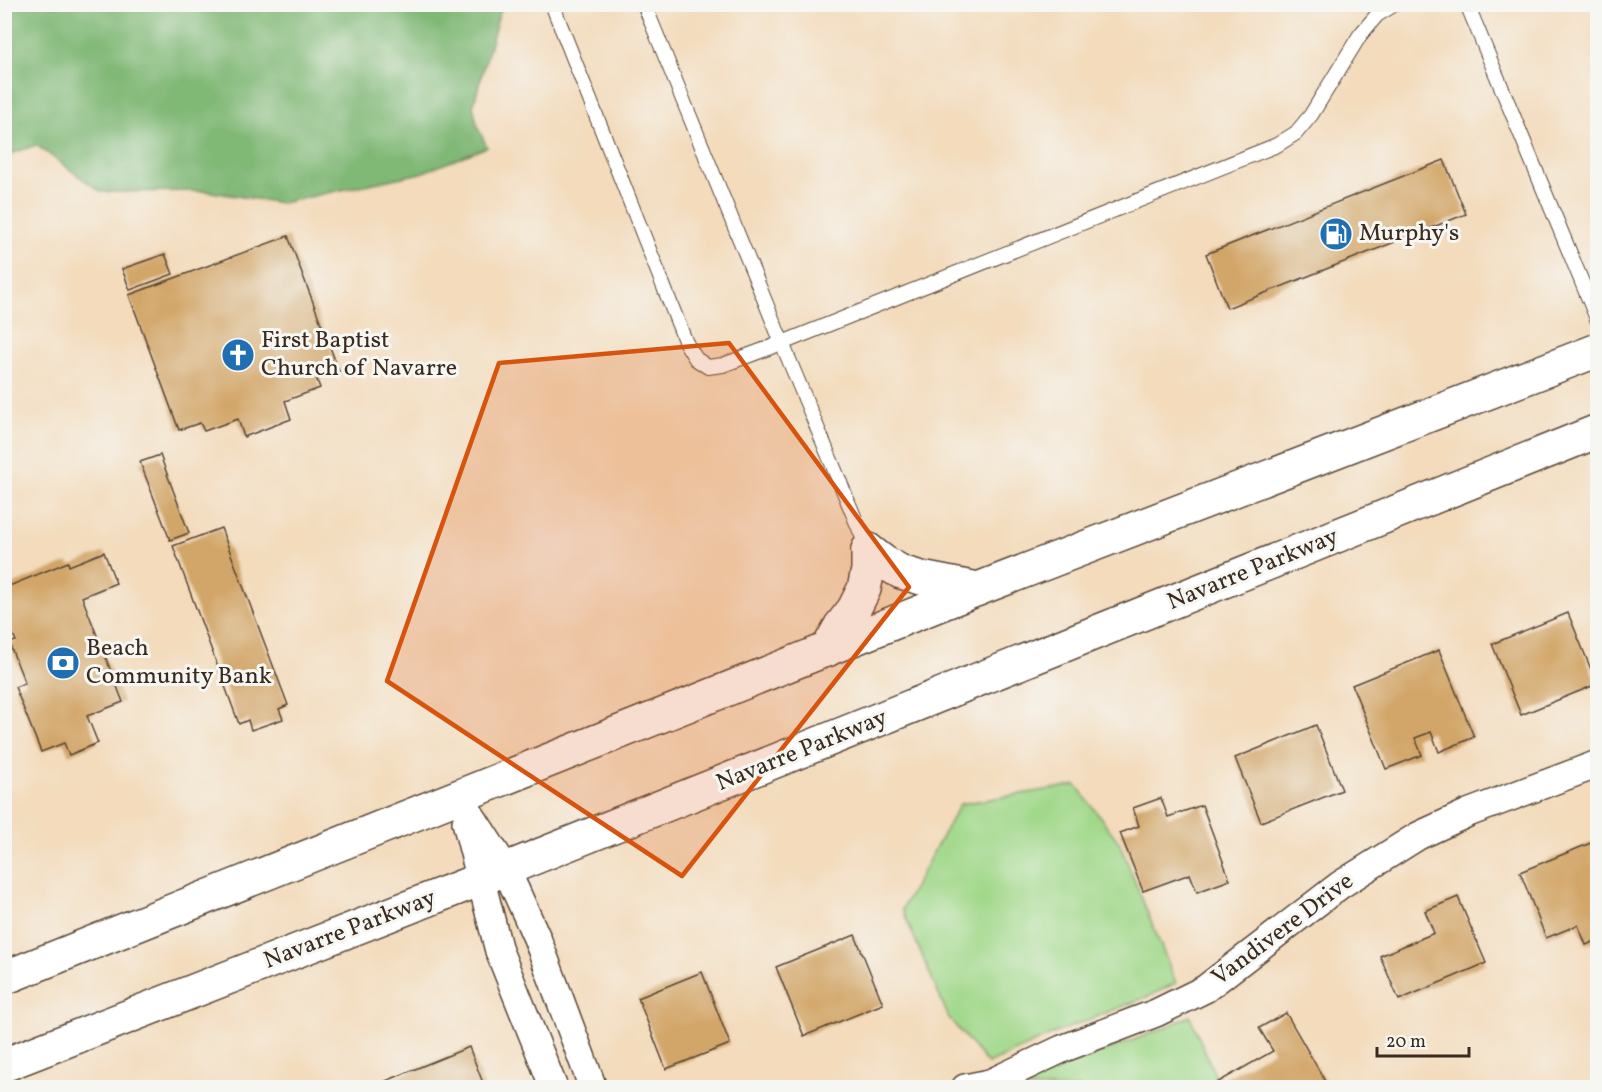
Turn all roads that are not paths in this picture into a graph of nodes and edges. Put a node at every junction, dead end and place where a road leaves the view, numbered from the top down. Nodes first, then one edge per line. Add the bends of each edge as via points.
1 (552, 4) edge
2 (644, 4) edge
3 (1395, 4) edge
4 (1467, 4) edge
5 (1598, 321) edge
6 (782, 343) junction
7 (1598, 350) edge
8 (1598, 431) edge
9 (868, 550) junction
10 (978, 590) junction
11 (827, 650) junction
12 (1598, 764) edge
13 (459, 797) junction
14 (493, 874) junction
15 (4, 978) edge
16 (4, 1065) edge
17 (554, 1088) edge
18 (593, 1088) edge
19 (965, 1088) edge

1 - 6 lane via 686,343 696,359 708,367 723,365
2 - 6 lane
3 - 6 lane via 1377,15 1360,35 1311,115 1296,133 1277,145
4 - 5 lane
6 - 9 lane
7 - 10 highway
8 - 14 highway, Navarre Parkway
9 - 10 highway via 901,572
9 - 11 highway via 864,589
10 - 11 highway
11 - 13 highway
12 - 19 street, Vandivere Drive via 1418,836 1340,885 1205,989 990,1083
13 - 14 street
13 - 15 highway
14 - 16 highway, Navarre Parkway
14 - 17 street via 498,951
14 - 18 street via 537,938

